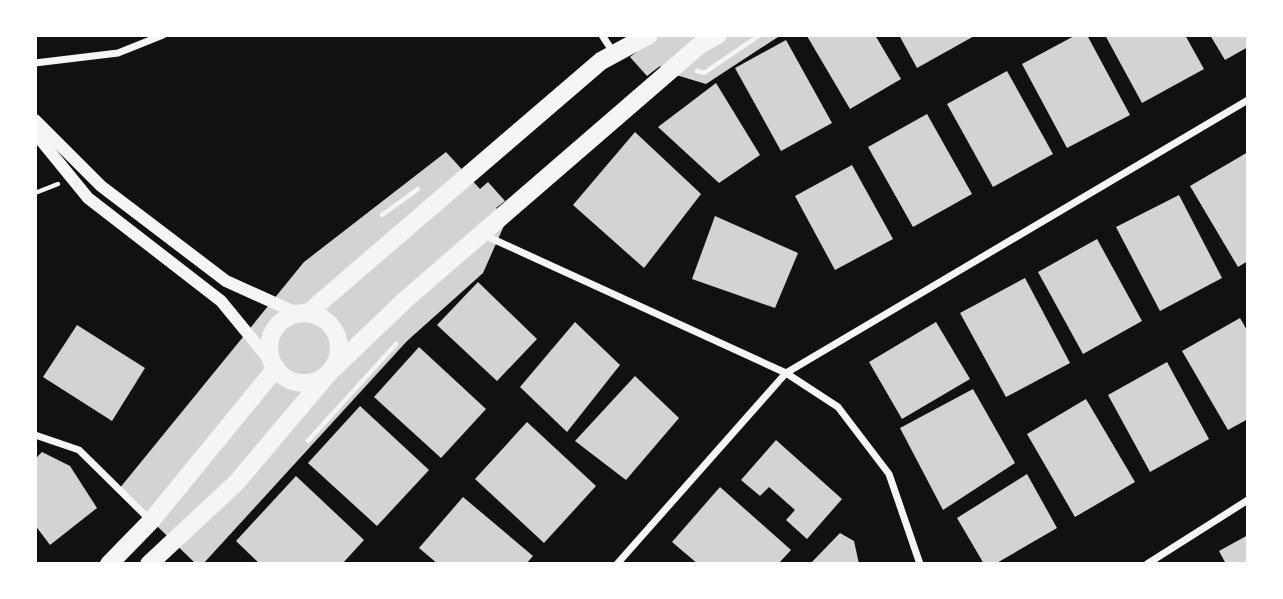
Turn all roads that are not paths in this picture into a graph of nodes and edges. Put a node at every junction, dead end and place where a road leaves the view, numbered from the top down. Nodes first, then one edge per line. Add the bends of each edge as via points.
1 (163, 35) edge
2 (602, 35) edge
3 (649, 35) edge
4 (718, 35) edge
5 (615, 54) junction
6 (35, 64) edge
7 (1248, 100) edge
8 (35, 120) edge
9 (35, 133) edge
10 (480, 233) junction
11 (299, 314) junction
12 (276, 368) junction
13 (329, 373) junction
14 (786, 373) junction
15 (35, 435) edge
16 (1248, 500) edge
17 (151, 521) junction
18 (109, 564) edge
19 (149, 564) edge
20 (617, 564) edge
21 (920, 564) edge
22 (1147, 564) edge

1 - 6 street via 118,53
2 - 5 street
3 - 5 main road
4 - 10 main road via 701,44
5 - 11 main road via 601,61 328,297
7 - 14 street
8 - 11 street via 100,186 226,281
9 - 12 street via 88,198 221,301
10 - 13 main road
10 - 14 street
11 - 12 main road via 282,321 271,339
11 - 13 main road via 322,319 336,335 338,356
12 - 13 main road via 302,383
12 - 17 main road
13 - 19 main road via 236,483
14 - 20 street
14 - 21 street via 838,407 889,474
15 - 17 street via 79,450
16 - 22 street
17 - 18 main road

